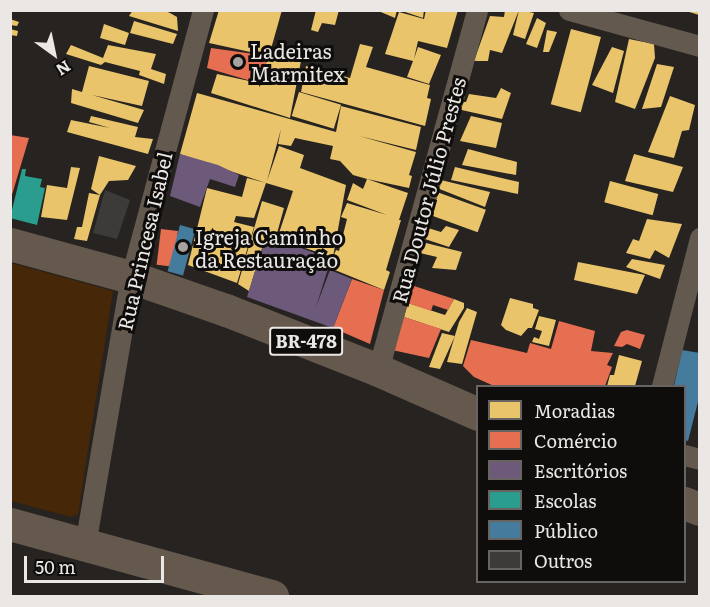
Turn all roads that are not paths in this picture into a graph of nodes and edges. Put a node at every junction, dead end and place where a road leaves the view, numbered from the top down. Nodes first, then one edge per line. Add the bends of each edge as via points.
1 (203, 10) edge
2 (477, 10) edge
3 (569, 10) edge
4 (699, 46) edge
5 (699, 238) edge
6 (10, 244) edge
7 (131, 277) junction
8 (378, 370) junction
9 (662, 385) edge
10 (476, 414) edge
11 (10, 524) edge
12 (86, 545) junction
13 (272, 597) edge

1 - 7 street, Rua Princesa Isabel
2 - 8 street, Rua Doutor Júlio Prestes
3 - 4 street
5 - 9 street
6 - 7 main road, BR-478
7 - 8 main road, BR-478
7 - 12 street, Rua Princesa Isabel
8 - 10 main road, BR-478
11 - 12 main road
12 - 13 main road

